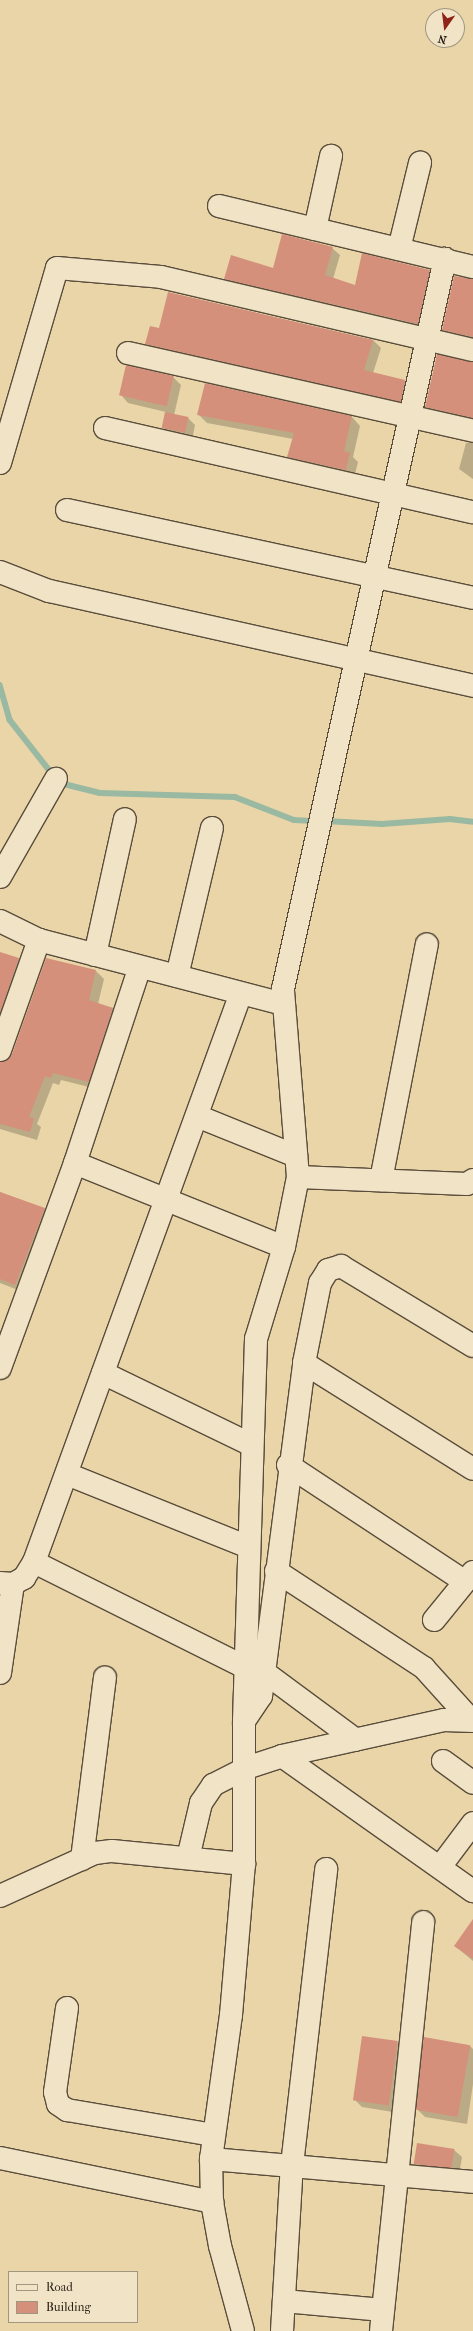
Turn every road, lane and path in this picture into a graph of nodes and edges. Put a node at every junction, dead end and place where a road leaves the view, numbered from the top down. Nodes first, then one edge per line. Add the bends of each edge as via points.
1 (331, 156) dead end
2 (420, 163) dead end
3 (219, 206) dead end
4 (315, 229) junction
5 (399, 249) junction
6 (445, 259) junction
7 (473, 266) edge
8 (426, 340) junction
9 (473, 350) edge
10 (128, 353) dead end
11 (409, 418) junction
12 (105, 428) dead end
13 (473, 431) edge
14 (0, 463) edge
15 (392, 494) junction
16 (67, 510) dead end
17 (473, 512) edge
18 (0, 572) edge
19 (374, 575) junction
20 (473, 598) edge
21 (355, 661) junction
22 (473, 686) edge
23 (56, 779) dead end
24 (125, 819) dead end
25 (212, 828) dead end
26 (0, 877) edge
27 (0, 921) edge
28 (39, 940) junction
29 (427, 944) dead end
30 (95, 956) junction
31 (140, 967) junction
32 (177, 976) junction
33 (241, 993) junction
34 (283, 1004) junction
35 (0, 1050) edge
36 (197, 1116) junction
37 (75, 1163) junction
38 (297, 1167) junction
39 (381, 1180) junction
40 (473, 1180) edge
41 (166, 1200) junction
42 (284, 1247) junction
43 (473, 1346) edge
44 (304, 1363) junction
45 (0, 1368) edge
46 (103, 1373) junction
47 (252, 1445) junction
48 (288, 1465) junction
49 (473, 1469) edge
50 (67, 1474) junction
51 (249, 1547) junction
52 (34, 1562) junction
53 (276, 1570) junction
54 (469, 1577) edge
55 (6, 1583) edge
56 (434, 1620) dead end
57 (255, 1669) junction
58 (0, 1673) edge
59 (106, 1677) dead end
60 (472, 1721) edge
61 (356, 1740) junction
62 (282, 1756) junction
63 (443, 1761) dead end
64 (246, 1768) junction
65 (473, 1783) edge
66 (473, 1823) edge
67 (188, 1858) junction
68 (82, 1859) junction
69 (244, 1864) junction
70 (440, 1867) junction
71 (326, 1869) dead end
72 (473, 1892) edge
73 (0, 1896) edge
74 (423, 1922) dead end
75 (67, 2008) dead end
76 (214, 2135) junction
77 (0, 2158) edge
78 (211, 2159) junction
79 (292, 2165) junction
80 (396, 2174) junction
81 (473, 2182) edge
82 (212, 2202) junction
83 (284, 2301) junction
84 (383, 2310) junction
85 (243, 2331) edge
86 (282, 2331) edge
87 (380, 2331) edge

1 - 4 street
2 - 5 street
3 - 4 street
4 - 5 street
5 - 6 street
6 - 7 street
6 - 8 street
8 - 9 street
8 - 11 street
8 - 14 street via 161,277 57,268
10 - 11 street
11 - 13 street
11 - 15 street
12 - 15 street
15 - 17 street
15 - 19 street
16 - 19 street
18 - 21 street via 49,591
19 - 20 street
19 - 21 street
21 - 22 street
21 - 34 street via 283,989
23 - 26 street
24 - 30 street
25 - 32 street
27 - 28 street
28 - 30 street
28 - 35 street
29 - 39 street
30 - 31 street
31 - 32 street
31 - 37 street
32 - 33 street
33 - 34 street
33 - 36 street
34 - 38 street
36 - 38 street
36 - 41 street
37 - 41 street
37 - 45 street
38 - 39 street
38 - 42 street
39 - 40 street via 466,1184
41 - 42 street
41 - 46 street
42 - 47 street via 256,1339
43 - 44 street via 341,1266 334,1266 320,1283
44 - 48 street
44 - 49 street
46 - 47 street
46 - 50 street
47 - 51 street
48 - 53 street
48 - 54 street
50 - 51 street
50 - 52 street
51 - 57 street
52 - 55 street via 24,1578
52 - 57 street
53 - 57 street
53 - 60 street via 424,1668
54 - 56 street
55 - 58 street
57 - 61 street
57 - 64 street via 244,1721
59 - 68 street
60 - 61 street via 444,1720
61 - 62 street
62 - 64 street
62 - 70 street
63 - 65 street
64 - 67 street via 213,1785 201,1802
64 - 69 street
66 - 70 street
67 - 68 street via 112,1851
67 - 69 street
68 - 73 street
69 - 76 street via 231,2015
70 - 72 street
71 - 79 street
74 - 80 street
75 - 76 street via 55,2092 58,2104 67,2110
76 - 78 street
77 - 82 street
78 - 79 street
78 - 82 street
79 - 80 street
79 - 83 street
80 - 81 street
80 - 84 street
82 - 85 street
83 - 84 street
83 - 86 street
84 - 87 street

